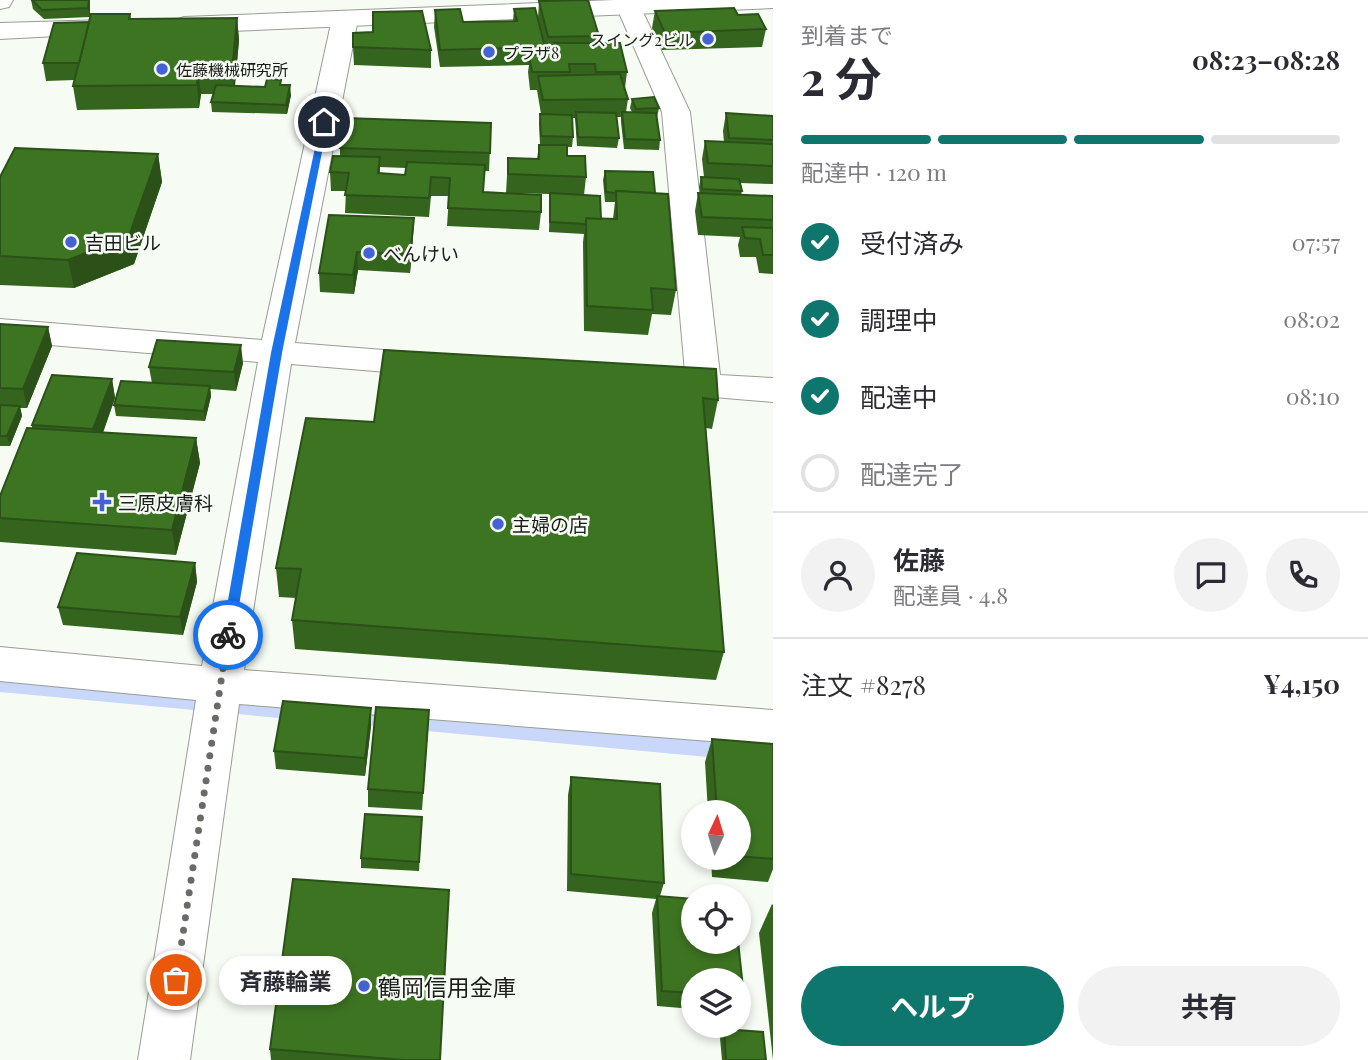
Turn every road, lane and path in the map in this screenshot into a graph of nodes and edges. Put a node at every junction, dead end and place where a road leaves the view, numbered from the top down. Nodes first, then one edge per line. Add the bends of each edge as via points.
1 (773, 1) edge
2 (629, 8) junction
3 (345, 19) junction
4 (166, 26) edge
5 (125, 27) edge
6 (0, 31) edge
7 (0, 330) edge
8 (276, 353) junction
9 (470, 368) edge
10 (635, 380) edge
11 (704, 385) junction
12 (773, 390) edge
13 (0, 664) edge
14 (219, 685) junction
15 (773, 727) edge
16 (164, 1060) edge

1 - 2 street
2 - 3 street
2 - 11 street via 676,112
3 - 4 street
3 - 8 street
5 - 6 street
7 - 8 street
8 - 9 street
8 - 14 street
10 - 11 street
11 - 12 street
13 - 14 street
14 - 15 street
14 - 16 street

